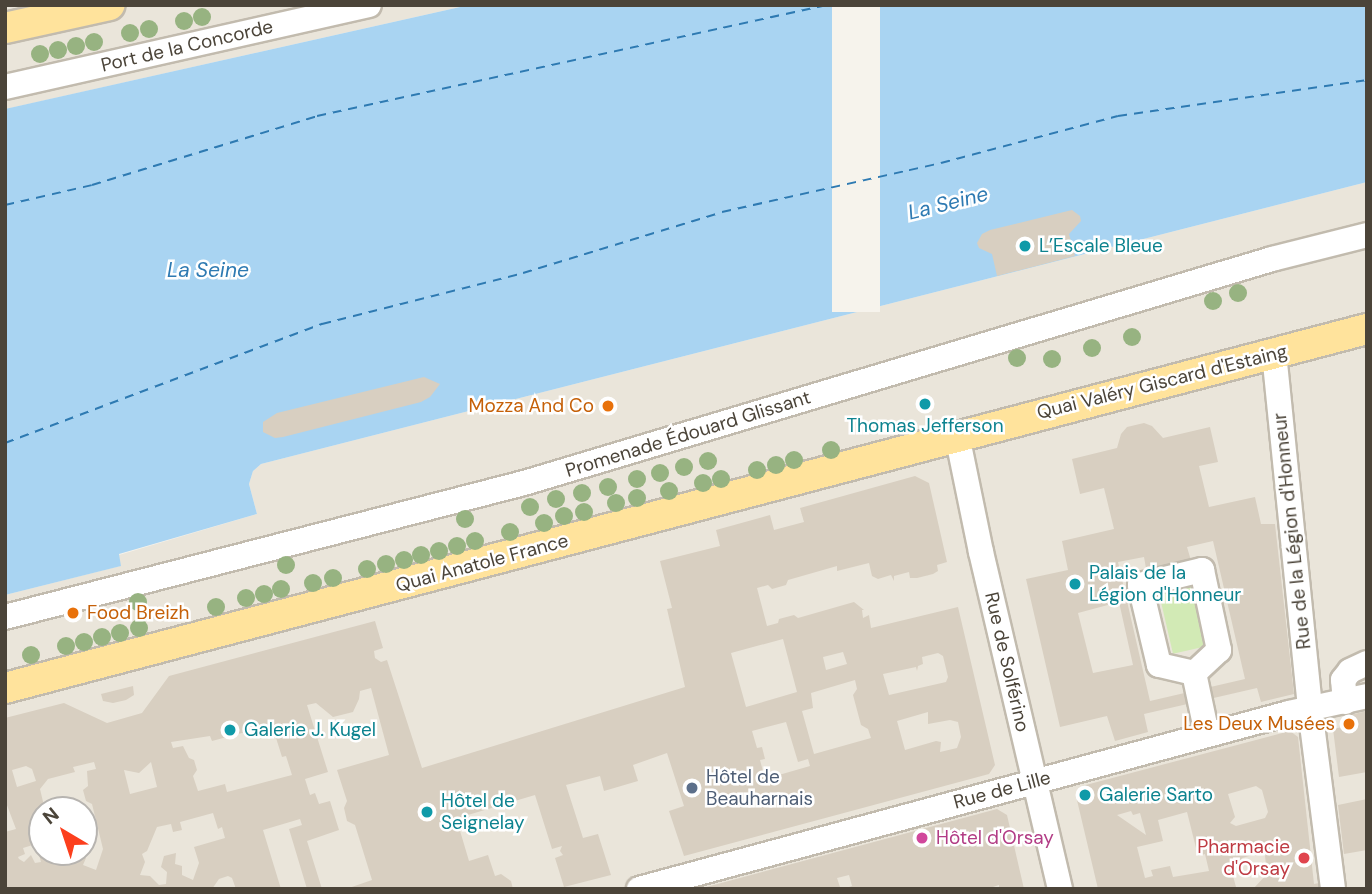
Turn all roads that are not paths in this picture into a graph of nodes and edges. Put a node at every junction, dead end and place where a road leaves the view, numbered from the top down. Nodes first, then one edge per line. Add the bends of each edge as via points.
1 (110, 5) edge
2 (369, 5) edge
3 (5, 28) edge
4 (5, 87) edge
5 (1367, 236) edge
6 (1367, 329) edge
7 (1274, 353) junction
8 (957, 435) junction
9 (5, 617) edge
10 (1367, 663) edge
11 (1194, 673) dead end
12 (5, 688) edge
13 (1356, 699) edge
14 (1310, 709) junction
15 (1207, 734) junction
16 (1034, 780) junction
17 (639, 889) edge
18 (1060, 889) edge
19 (1333, 889) edge

1 - 3 main road
2 - 4 street, Port de la Concorde
5 - 9 street, Promenade Édouard Glissant via 1272,259 524,483
6 - 7 main road, Quai Valéry Giscard d'Estaing
7 - 8 main road, Quai Valéry Giscard d'Estaing
7 - 14 street, Rue de la Légion d'Honneur
8 - 12 main road, Quai Anatole France
8 - 16 street, Rue de Solférino
10 - 13 street via 1343,680
11 - 15 street
13 - 14 street, Rue de Lille
14 - 15 street, Rue de Lille
14 - 19 street, Rue de la Légion d'Honneur
15 - 16 street, Rue de Lille
16 - 17 street, Rue de Lille
16 - 18 street, Rue de Solférino

